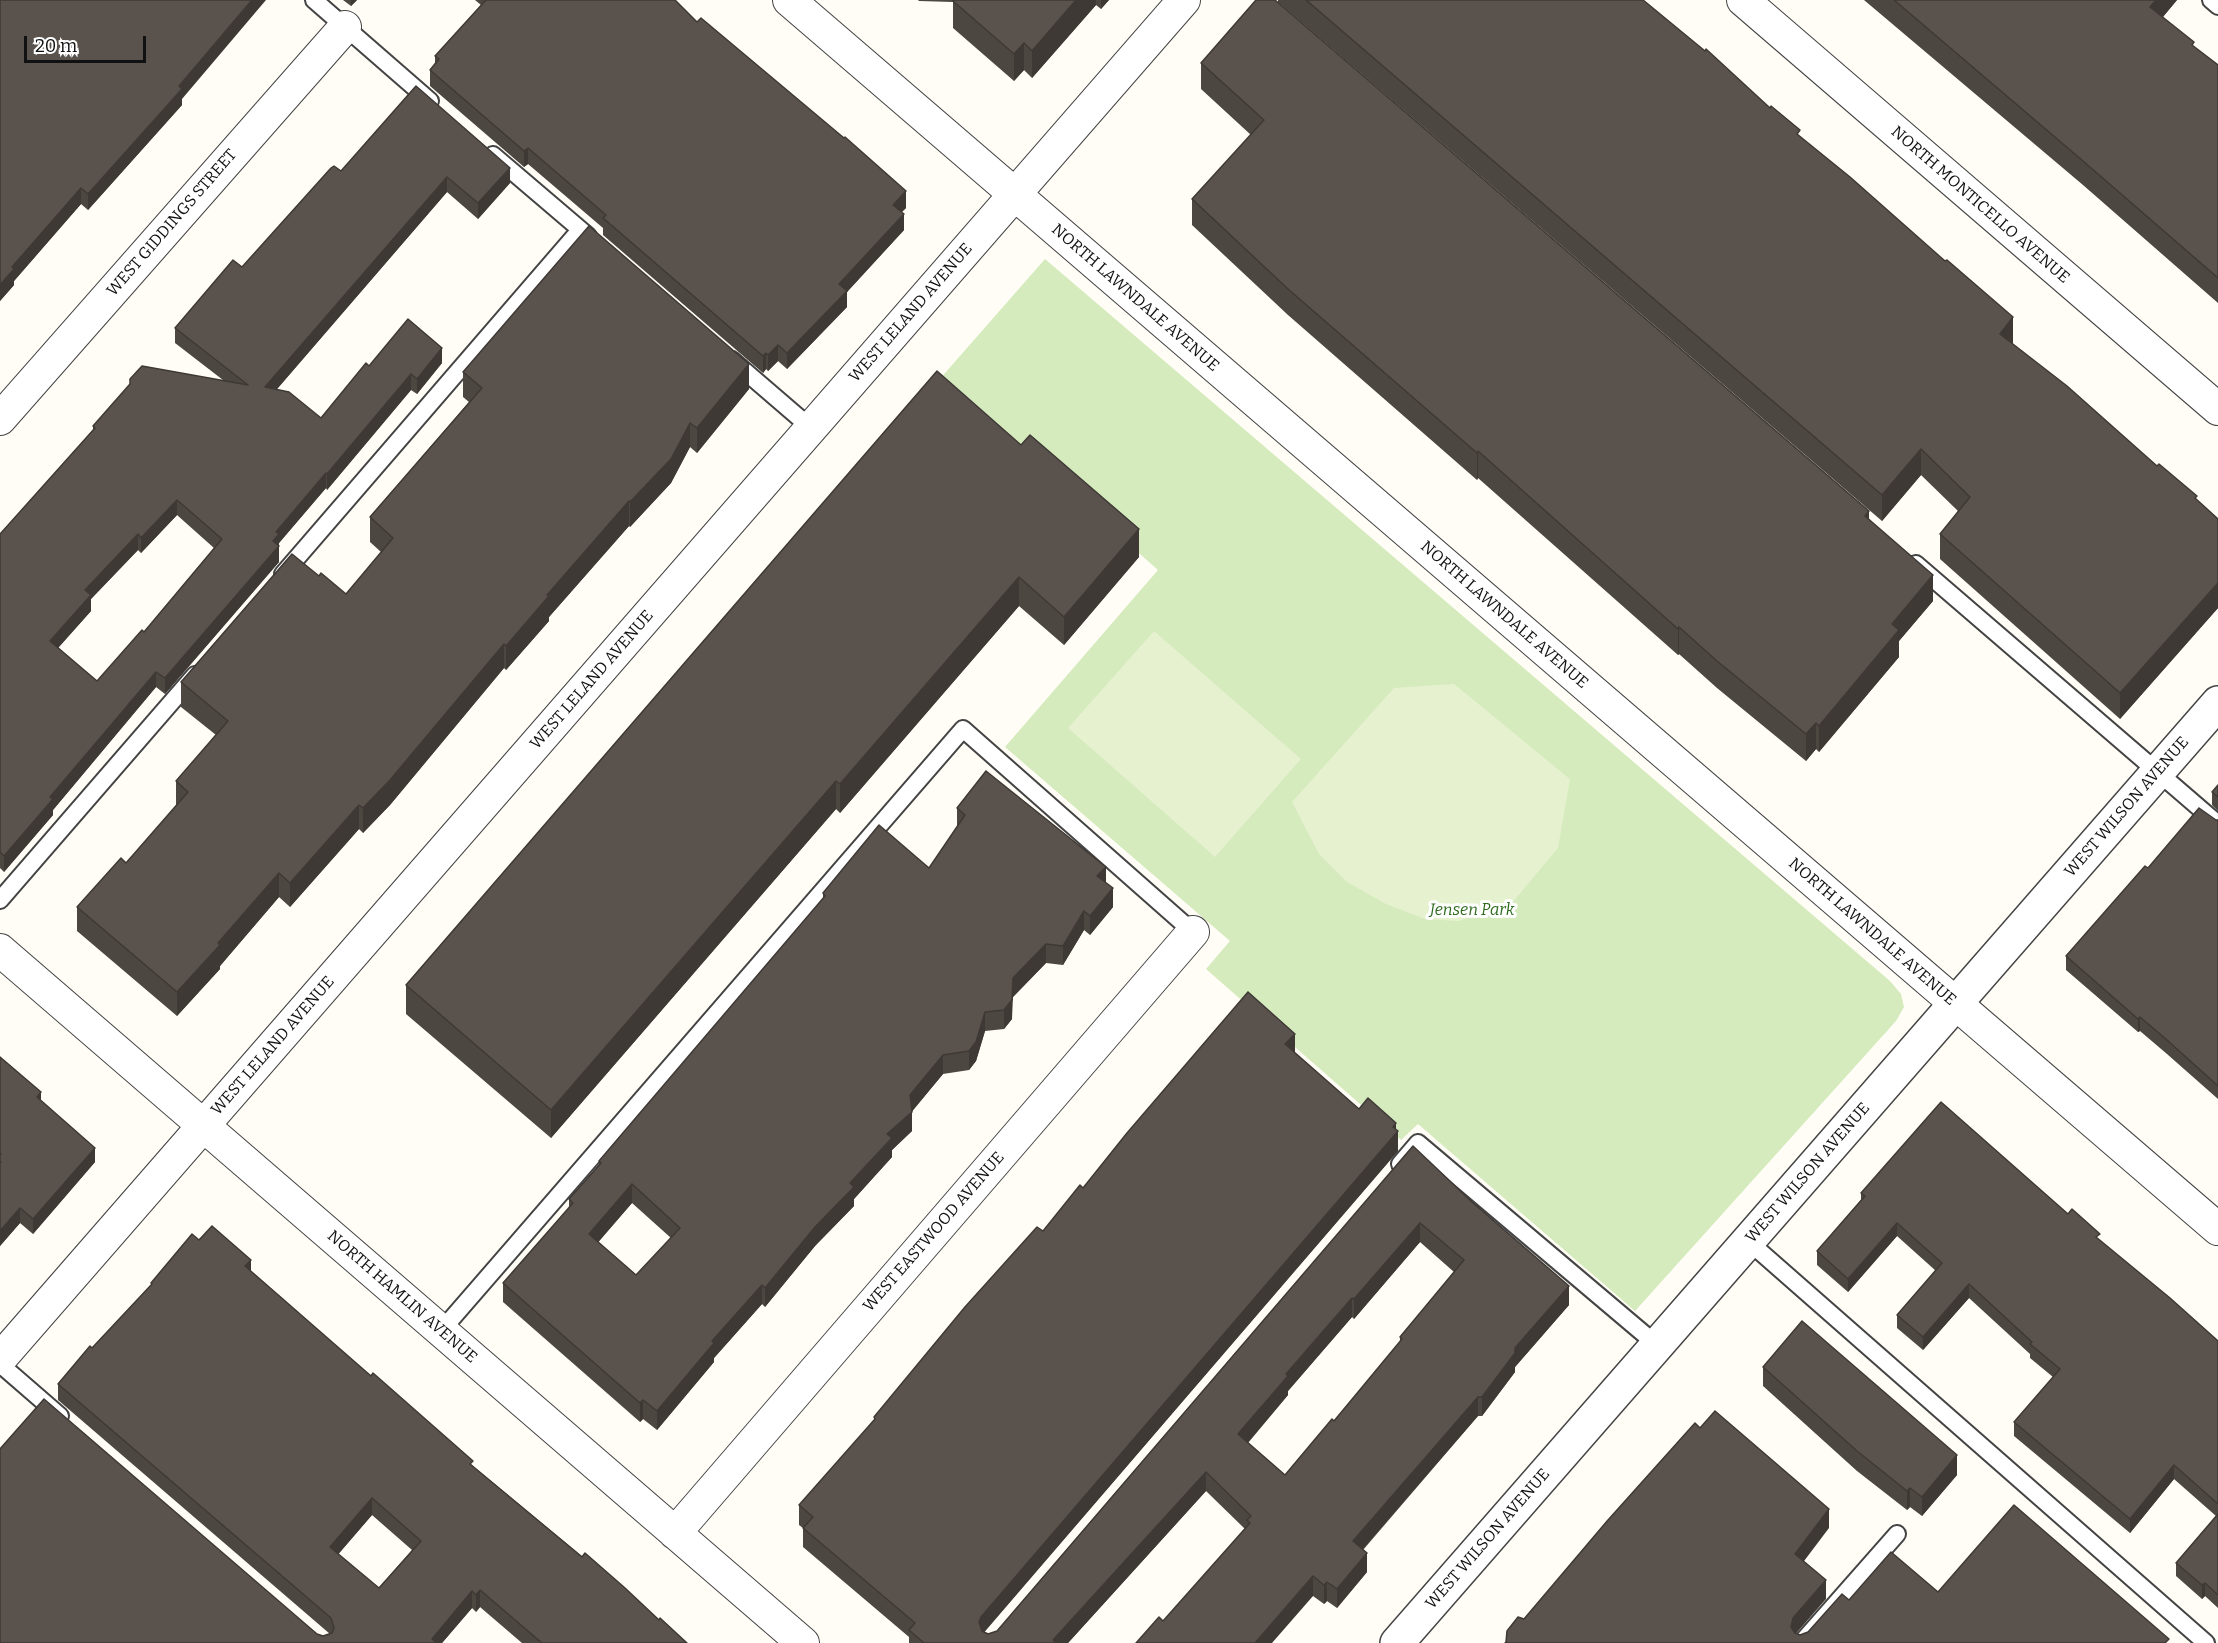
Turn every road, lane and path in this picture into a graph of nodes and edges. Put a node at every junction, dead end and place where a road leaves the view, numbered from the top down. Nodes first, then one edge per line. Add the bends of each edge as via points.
1 (314, 0) edge
2 (789, 0) edge
3 (1184, 0) edge
4 (1743, 0) edge
5 (2211, 0) edge
6 (2218, 6) edge
7 (345, 27) junction
8 (447, 115) edge
9 (483, 146) edge
10 (1015, 194) junction
11 (580, 230) junction
12 (599, 245) edge
13 (717, 347) edge
14 (2218, 410) edge
15 (0, 419) edge
16 (811, 428) junction
17 (1904, 553) edge
18 (276, 582) edge
19 (205, 663) edge
20 (2218, 703) edge
21 (2158, 772) junction
22 (2218, 824) edge
23 (0, 900) edge
24 (1193, 932) joint
25 (0, 950) edge
26 (1955, 1004) junction
27 (203, 1125) junction
28 (1387, 1179) edge
29 (2218, 1229) edge
30 (1748, 1241) junction
31 (441, 1331) junction
32 (1657, 1345) junction
33 (0, 1359) edge
34 (0, 1364) edge
35 (74, 1428) edge
36 (675, 1533) junction
37 (1896, 1534) dead end
38 (803, 1643) edge
39 (1397, 1643) edge
40 (1801, 1643) edge
41 (2206, 1643) edge

1 - 7 lane
2 - 10 street, NORTH LAWNDALE AVENUE
3 - 10 street, WEST LELAND AVENUE
4 - 14 street, NORTH MONTICELLO AVENUE
5 - 6 lane
7 - 8 lane
7 - 15 street, WEST GIDDINGS STREET
9 - 11 lane
10 - 16 street, WEST LELAND AVENUE
10 - 26 street, NORTH LAWNDALE AVENUE
11 - 12 lane
11 - 18 lane
13 - 16 lane
16 - 27 street, WEST LELAND AVENUE
17 - 21 lane
19 - 23 lane
20 - 21 street, WEST WILSON AVENUE
21 - 22 lane
21 - 26 street, WEST WILSON AVENUE
24 - 31 lane via 963,729
24 - 36 street, WEST EASTWOOD AVENUE
25 - 27 street, NORTH HAMLIN AVENUE
26 - 29 street, NORTH LAWNDALE AVENUE
26 - 30 street, WEST WILSON AVENUE
27 - 31 street, NORTH HAMLIN AVENUE
27 - 33 street, WEST LELAND AVENUE
28 - 32 lane via 1418,1143
30 - 32 street, WEST WILSON AVENUE
30 - 41 lane
31 - 36 street, NORTH HAMLIN AVENUE
32 - 39 street, WEST WILSON AVENUE
34 - 35 lane
36 - 38 street, NORTH HAMLIN AVENUE
37 - 40 lane

